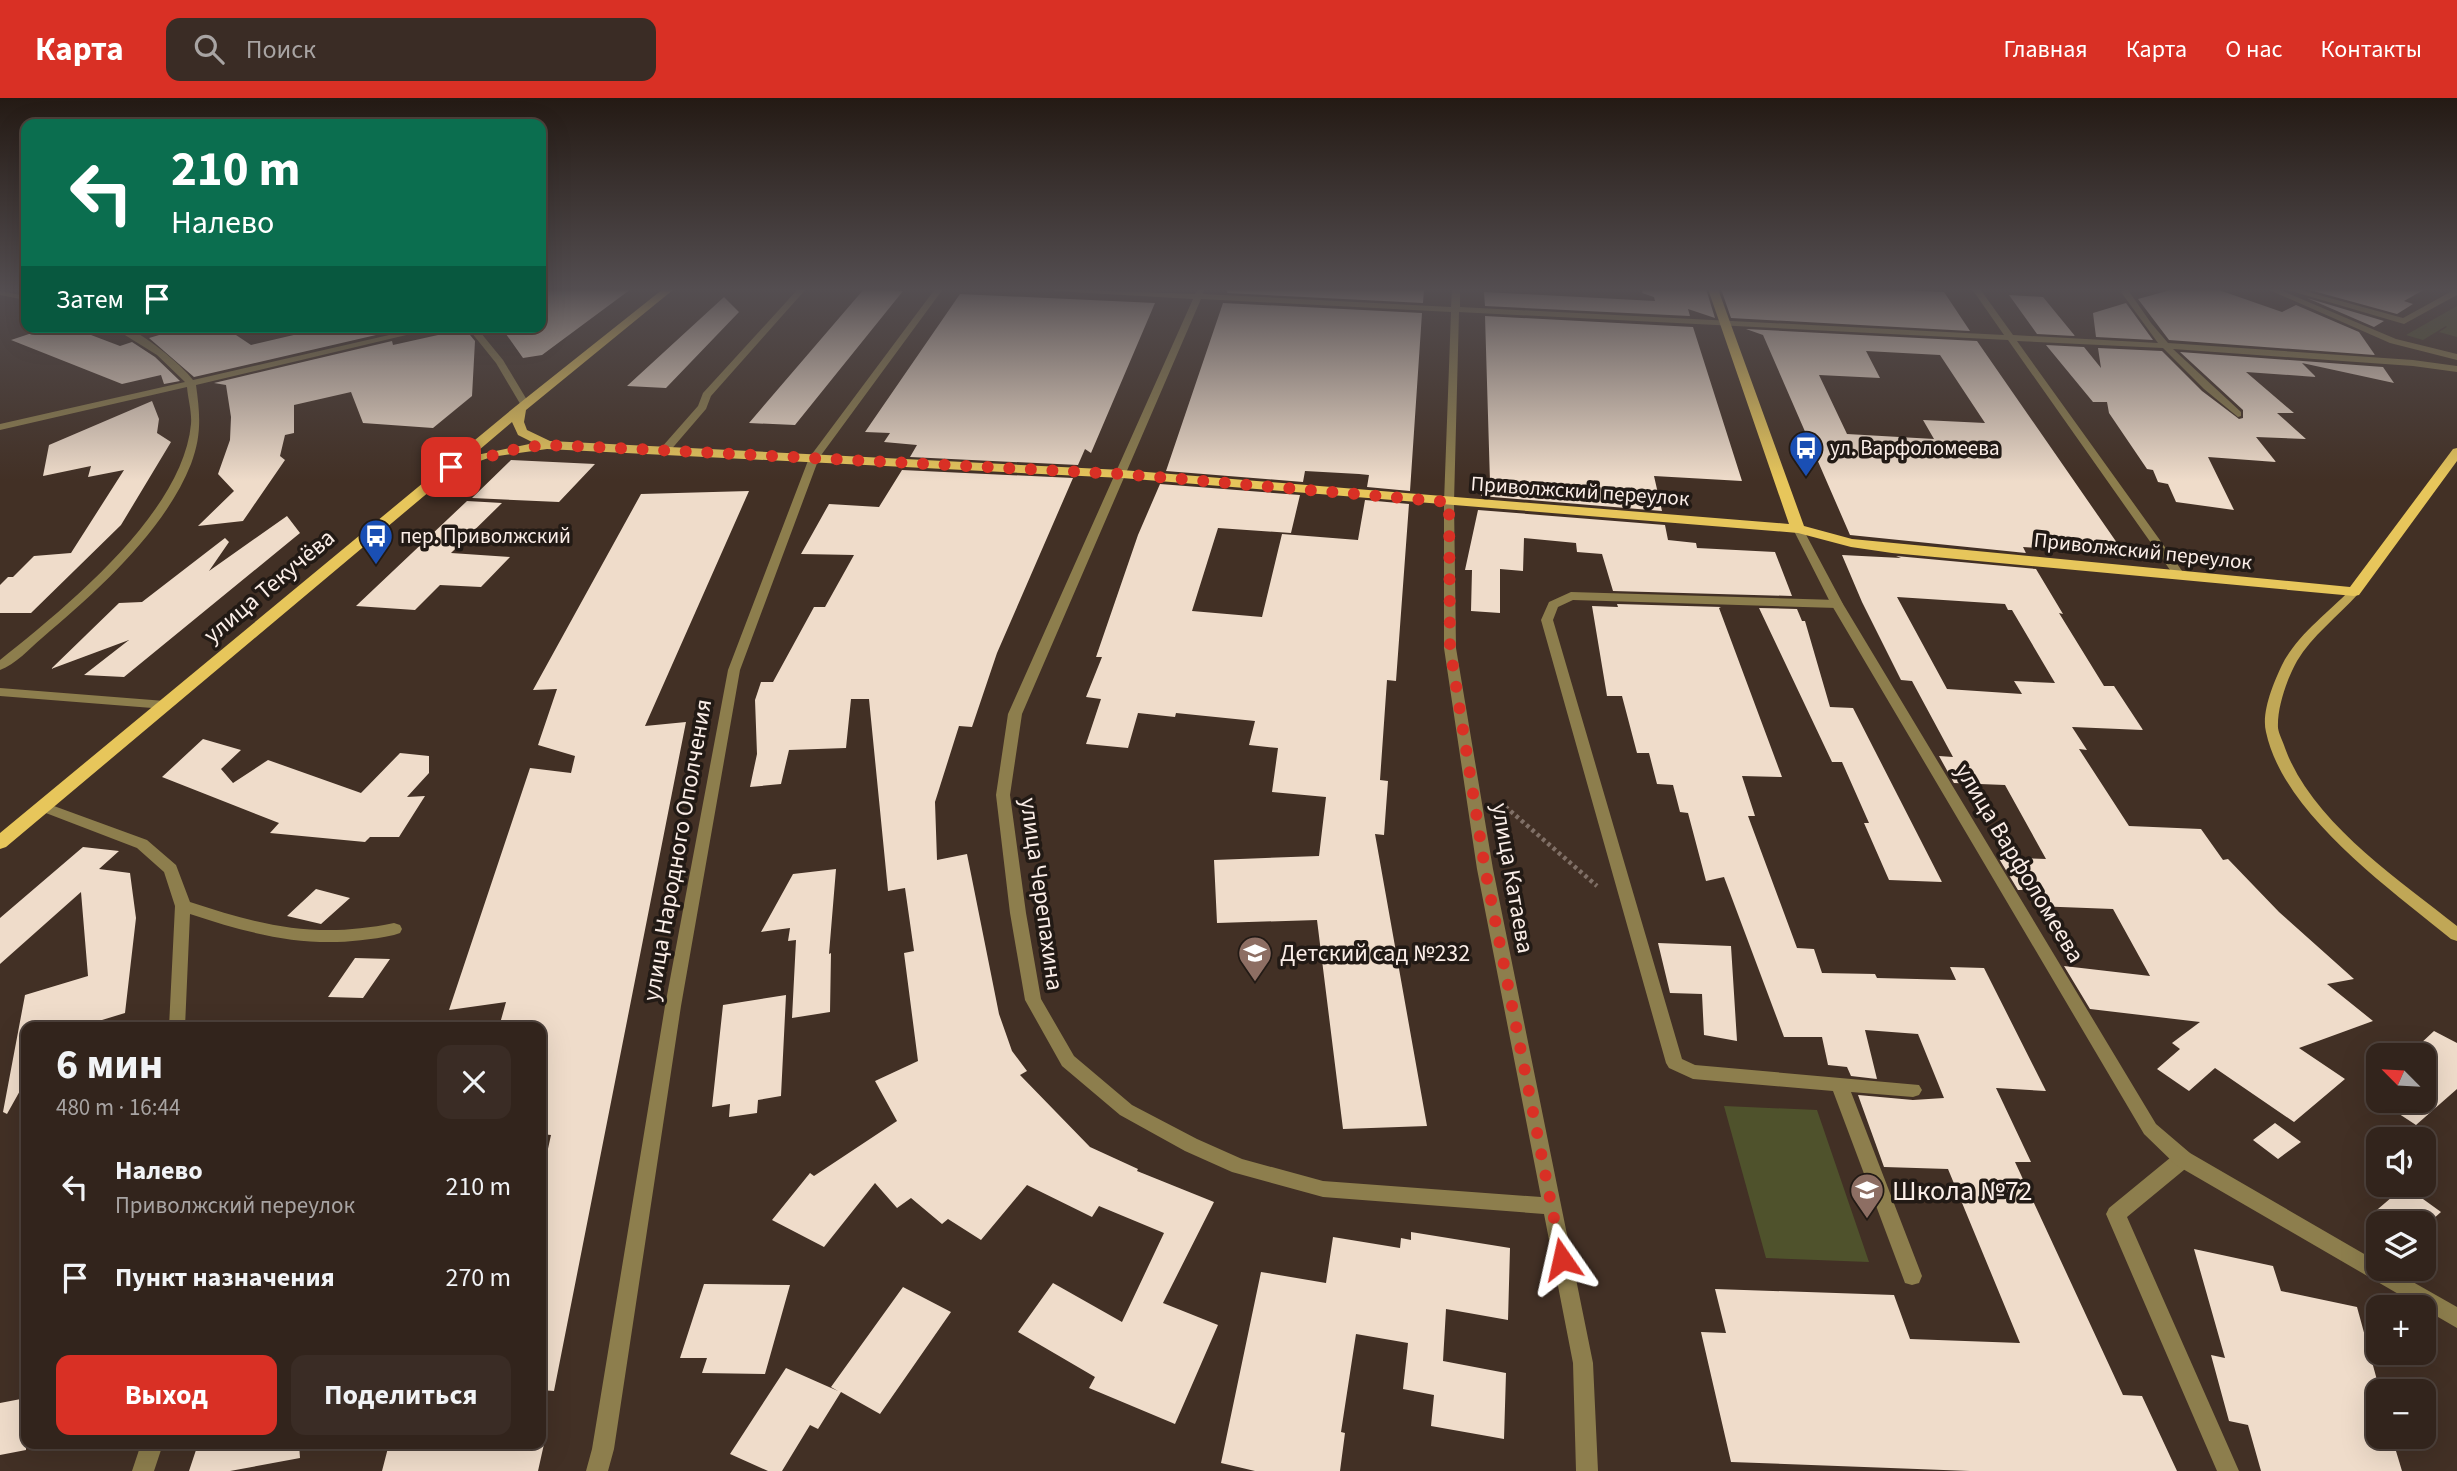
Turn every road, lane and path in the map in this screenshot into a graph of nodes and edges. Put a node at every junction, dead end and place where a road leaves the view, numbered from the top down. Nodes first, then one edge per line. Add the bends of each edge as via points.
1 (160, 353) edge
2 (322, 353) edge
3 (493, 353) edge
4 (589, 353) edge
5 (744, 353) edge
6 (892, 353) edge
7 (1174, 353) edge
8 (1454, 353) edge
9 (1735, 353) edge
10 (2020, 353) edge
11 (2175, 353) edge
12 (2271, 353) edge
13 (2457, 369) edge
14 (191, 383) junction
15 (522, 407) junction
16 (2238, 414) dead end
17 (0, 427) edge
18 (547, 445) junction
19 (665, 450) junction
20 (2457, 452) edge
21 (814, 458) junction
22 (451, 467) junction
23 (1122, 474) junction
24 (1449, 502) junction
25 (1798, 529) junction
26 (2179, 575) junction
27 (2354, 593) junction
28 (1837, 604) junction
29 (0, 666) edge
30 (0, 691) edge
31 (165, 705) junction
32 (1470, 776) junction
33 (43, 807) junction
34 (0, 844) edge
35 (183, 906) junction
36 (1634, 919) junction
37 (394, 929) dead end
38 (2457, 935) edge
39 (177, 1022) edge
40 (1839, 1084) junction
41 (1913, 1090) dead end
42 (2183, 1159) junction
43 (1552, 1206) junction
44 (1912, 1276) dead end
45 (2457, 1318) edge
46 (150, 1449) edge
47 (143, 1471) edge
48 (597, 1471) edge
49 (1587, 1471) edge
50 (2228, 1471) edge

1 - 14 street
2 - 14 street
3 - 15 street
4 - 15 main road, улица Текучёва
5 - 19 street
6 - 21 street, улица Народного Ополчения
7 - 23 street, улица Черепахина
8 - 24 street, улица Катаева
9 - 25 main road, улица Варфоломеева
10 - 26 street
11 - 16 street
12 - 13 street
14 - 17 street
14 - 29 street via 197,425 179,481 135,544 62,617
15 - 18 main road via 518,422 522,432
15 - 22 main road, улица Текучёва
18 - 19 main road, Приволжский переулок
18 - 22 main road, Приволжский переулок via 489,454
19 - 21 main road, Приволжский переулок
20 - 27 main road
21 - 23 main road, Приволжский переулок
21 - 48 street, улица Народного Ополчения via 734,670
22 - 31 main road, улица Текучёва
23 - 24 main road, Приволжский переулок
23 - 43 street, улица Черепахина via 1015,714 1003,794 1033,1000 1056,1041 1068,1061 1126,1110 1239,1166 1323,1189
24 - 25 main road, Приволжский переулок
24 - 32 street, улица Катаева via 1450,648
25 - 26 main road, Приволжский переулок via 1892,549
25 - 28 street, улица Варфоломеева
26 - 27 main road, Приволжский переулок
27 - 38 street via 2291,659 2271,729 2288,770 2318,814
28 - 36 street via 1571,596 1553,605 1547,620
28 - 42 street, улица Варфоломеева via 2150,1129
30 - 31 street
31 - 33 main road, улица Текучёва
32 - 36 path
32 - 43 street, улица Катаева
33 - 34 main road, улица Текучёва
33 - 35 street via 142,845 171,869
35 - 37 street via 227,921 295,934 349,937
35 - 39 street
36 - 40 street via 1675,1063 1693,1072
40 - 41 street
40 - 44 street
42 - 45 street, улица Варфоломеева
42 - 50 street via 2116,1214
43 - 49 street, улица Катаева via 1583,1363
46 - 47 street

